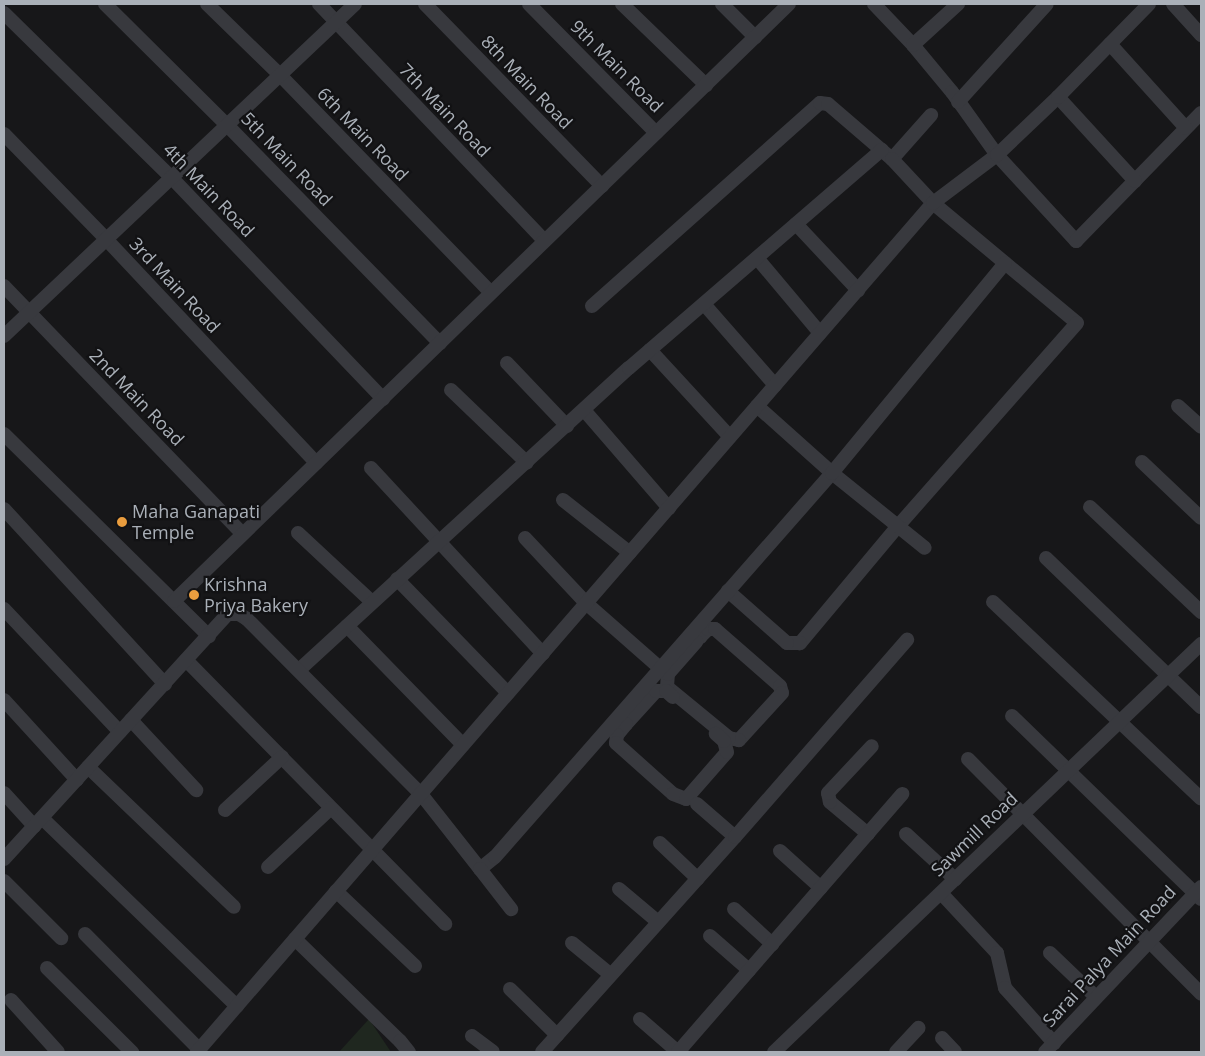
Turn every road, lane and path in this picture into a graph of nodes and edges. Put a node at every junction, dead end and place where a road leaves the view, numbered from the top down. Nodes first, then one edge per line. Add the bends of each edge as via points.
1 (104, 4) edge
2 (207, 4) edge
3 (319, 4) edge
4 (355, 4) edge
5 (426, 4) edge
6 (529, 4) edge
7 (622, 4) edge
8 (722, 4) edge
9 (789, 4) edge
10 (874, 4) edge
11 (958, 4) edge
12 (1047, 4) edge
13 (1149, 4) edge
14 (1173, 4) edge
15 (4, 13) edge
16 (336, 22) junction
17 (1201, 35) edge
18 (755, 38) junction
19 (1110, 44) junction
20 (913, 45) junction
21 (280, 75) junction
22 (706, 85) junction
23 (1058, 98) junction
24 (958, 102) junction
25 (1201, 113) edge
26 (931, 115) dead end
27 (227, 125) junction
28 (1186, 128) junction
29 (656, 133) junction
30 (4, 134) edge
31 (887, 155) junction
32 (997, 155) junction
33 (171, 177) junction
34 (1135, 181) junction
35 (602, 186) junction
36 (933, 203) junction
37 (796, 224) junction
38 (106, 239) junction
39 (545, 241) junction
40 (757, 258) junction
41 (1005, 263) junction
42 (4, 286) edge
43 (858, 290) junction
44 (491, 293) junction
45 (704, 304) junction
46 (592, 306) dead end
47 (29, 312) junction
48 (820, 333) junction
49 (4, 336) edge
50 (440, 343) junction
51 (650, 350) junction
52 (507, 363) dead end
53 (775, 385) junction
54 (450, 390) dead end
55 (383, 399) junction
56 (757, 406) junction
57 (1178, 406) dead end
58 (584, 410) junction
59 (566, 426) junction
60 (1201, 427) edge
61 (4, 434) edge
62 (730, 438) junction
63 (527, 462) junction
64 (1142, 462) dead end
65 (316, 463) junction
66 (371, 468) dead end
67 (832, 473) junction
68 (563, 500) dead end
69 (1090, 507) dead end
70 (669, 508) junction
71 (4, 510) edge
72 (1201, 518) edge
73 (898, 526) junction
74 (298, 533) dead end
75 (243, 534) junction
76 (525, 538) dead end
77 (440, 540) junction
78 (925, 548) dead end
79 (630, 553) junction
80 (1046, 558) dead end
81 (397, 580) junction
82 (728, 591) junction
83 (174, 601) junction
84 (372, 602) junction
85 (993, 602) dead end
86 (586, 603) junction
87 (4, 609) edge
88 (1201, 612) edge
89 (347, 626) junction
90 (697, 634) junction
91 (208, 636) junction
92 (907, 640) dead end
93 (1201, 644) edge
94 (543, 654) junction
95 (186, 660) junction
96 (660, 668) junction
97 (299, 670) junction
98 (1169, 675) junction
99 (164, 684) junction
100 (508, 693) junction
101 (4, 700) edge
102 (1201, 707) edge
103 (1012, 716) dead end
104 (131, 720) junction
105 (622, 721) junction
106 (1121, 721) junction
107 (120, 732) junction
108 (463, 745) junction
109 (872, 746) dead end
110 (282, 757) junction
111 (968, 759) dead end
112 (88, 767) junction
113 (1069, 770) junction
114 (77, 780) junction
115 (196, 790) dead end
116 (4, 793) edge
117 (421, 794) junction
118 (902, 794) dead end
119 (1201, 799) edge
120 (696, 804) dead end
121 (331, 808) junction
122 (226, 810) dead end
123 (1022, 814) junction
124 (38, 822) junction
125 (868, 834) junction
126 (906, 834) dead end
127 (735, 837) junction
128 (660, 843) dead end
129 (372, 850) junction
130 (780, 851) dead end
131 (4, 859) edge
132 (268, 867) dead end
133 (480, 869) junction
134 (698, 878) junction
135 (955, 879) junction
136 (4, 881) edge
137 (821, 888) junction
138 (618, 889) dead end
139 (336, 891) junction
140 (941, 893) junction
141 (1199, 893) edge
142 (234, 907) dead end
143 (511, 909) dead end
144 (734, 909) dead end
145 (658, 922) junction
146 (445, 924) dead end
147 (85, 934) dead end
148 (710, 936) dead end
149 (61, 938) dead end
150 (295, 939) junction
151 (1149, 940) junction
152 (572, 943) dead end
153 (772, 944) junction
154 (1050, 953) dead end
155 (415, 966) dead end
156 (47, 968) dead end
157 (749, 970) junction
158 (611, 975) junction
159 (510, 989) dead end
160 (1201, 994) edge
161 (1096, 997) junction
162 (11, 1000) dead end
163 (237, 1006) junction
164 (640, 1019) dead end
165 (918, 1028) dead end
166 (557, 1035) junction
167 (472, 1036) dead end
168 (942, 1038) dead end
169 (1049, 1048) edge
170 (198, 1051) edge
171 (58, 1052) edge
172 (132, 1052) edge
173 (409, 1052) edge
174 (493, 1052) edge
175 (542, 1052) edge
176 (678, 1052) edge
177 (774, 1052) edge
178 (896, 1052) edge
179 (955, 1052) edge

1 - 27 street, 5th Main Road
2 - 21 street, 6th Main Road
3 - 16 street, 7th Main Road
4 - 16 street
5 - 35 street, 8th Main Road
6 - 29 street, 9th Main Road
7 - 22 street
8 - 18 street
9 - 18 street
10 - 20 street
11 - 20 street
12 - 24 street
13 - 19 street
14 - 17 street
15 - 33 street, 4th Main Road
16 - 21 street
16 - 39 street, 7th Main Road
18 - 22 street
19 - 23 street
19 - 28 street
20 - 24 street
21 - 27 street
21 - 44 street, 6th Main Road
22 - 29 street
23 - 32 street
23 - 34 street
24 - 32 street
25 - 28 street
26 - 31 street
27 - 33 street
27 - 50 street, 5th Main Road
28 - 34 street
29 - 35 street
30 - 38 street, 3rd Main Road
31 - 36 street
31 - 37 street
31 - 46 street via 828,104 820,103
32 - 34 street via 1076,241
32 - 36 street
33 - 38 street
33 - 55 street, 4th Main Road
35 - 39 street
36 - 41 street
36 - 43 street
37 - 40 street
37 - 43 street
38 - 47 street
38 - 65 street, 3rd Main Road
39 - 44 street
40 - 45 street
40 - 48 street
41 - 67 street
41 - 73 street via 1078,323
42 - 47 street, 2nd Main Road
43 - 48 street
44 - 50 street
45 - 51 street
45 - 53 street
47 - 49 street
47 - 75 street, 2nd Main Road
48 - 53 street
50 - 55 street
51 - 58 street
51 - 62 street
52 - 59 street
53 - 56 street
54 - 63 street
55 - 65 street
56 - 62 street
56 - 67 street
57 - 60 street
58 - 59 street
58 - 70 street
59 - 63 street
61 - 83 street
62 - 70 street
63 - 77 street
64 - 72 street
65 - 75 street
66 - 77 street
67 - 73 street
67 - 82 street
68 - 79 street
69 - 88 street
70 - 79 street
71 - 99 street
73 - 78 street
73 - 82 street via 800,643 787,643
74 - 84 street
75 - 83 street
76 - 86 street
77 - 81 street
77 - 94 street
79 - 86 street
80 - 98 street
81 - 84 street
81 - 100 street
82 - 90 street
83 - 91 street
84 - 89 street
85 - 106 street
86 - 94 street
86 - 96 street
87 - 107 street
89 - 97 street
89 - 108 street
90 - 90 street via 715,629 780,686 782,693 739,740 729,738 667,687 668,674
90 - 96 street
91 - 95 street
91 - 97 street via 228,614 239,614
92 - 127 street
93 - 98 street, Sawmill Road
94 - 100 street
95 - 99 street
95 - 110 street
96 - 105 street
97 - 117 street
98 - 102 street
98 - 106 street, Sawmill Road
99 - 104 street
100 - 108 street
101 - 114 street
103 - 113 street
104 - 107 street
104 - 115 street
105 - 105 street via 656,691 666,691 724,741 727,752 686,799 673,794 616,743
105 - 133 street via 495,857
106 - 113 street, Sawmill Road
106 - 119 street
107 - 112 street
108 - 117 street
109 - 125 street via 828,793 830,802
110 - 121 street
110 - 122 street
111 - 123 street
112 - 114 street
112 - 142 street
113 - 123 street, Sawmill Road
113 - 141 street
114 - 124 street
116 - 124 street
117 - 129 street
117 - 133 street
118 - 125 street
120 - 127 street
121 - 129 street
121 - 132 street
123 - 135 street, Sawmill Road
123 - 151 street
124 - 131 street
124 - 163 street
125 - 137 street
126 - 135 street
127 - 134 street
128 - 134 street
129 - 139 street
129 - 146 street
130 - 137 street
133 - 143 street
134 - 145 street
135 - 140 street, Sawmill Road
136 - 149 street
137 - 153 street
138 - 145 street
139 - 150 street
139 - 155 street
140 - 169 street via 997,953 1005,988
140 - 177 street, Sawmill Road
141 - 151 street, Sarai Palya Main Road
144 - 153 street
145 - 158 street
147 - 170 street
148 - 157 street
150 - 163 street
150 - 173 street
151 - 160 street
151 - 161 street, Sarai Palya Main Road
152 - 158 street
153 - 157 street
154 - 161 street
156 - 172 street
157 - 176 street
158 - 166 street
159 - 166 street
161 - 169 street, Sarai Palya Main Road
162 - 171 street
163 - 170 street
164 - 176 street
165 - 178 street
166 - 175 street
167 - 174 street
168 - 179 street

